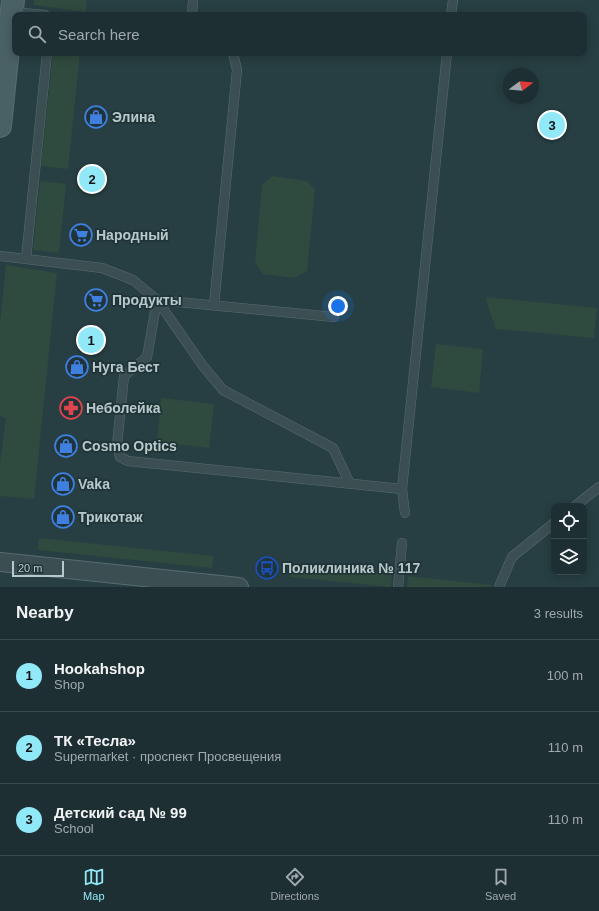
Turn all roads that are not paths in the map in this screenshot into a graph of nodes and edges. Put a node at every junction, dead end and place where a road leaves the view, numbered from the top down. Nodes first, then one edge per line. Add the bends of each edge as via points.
1 (193, 0) edge
2 (453, 0) edge
3 (12, 6) edge
4 (35, 12) edge
5 (192, 12) edge
6 (451, 12) edge
7 (47, 56) edge
8 (234, 56) edge
9 (447, 56) edge
10 (0, 126) edge
11 (0, 256) edge
12 (26, 259) junction
13 (157, 300) junction
14 (214, 305) junction
15 (334, 317) dead end
16 (350, 484) junction
17 (599, 487) edge
18 (402, 489) junction
19 (579, 503) edge
20 (405, 513) dead end
21 (551, 525) edge
22 (402, 543) dead end
23 (0, 562) edge
24 (239, 587) edge
25 (398, 587) edge
26 (499, 587) edge

1 - 5 lane
2 - 6 lane
3 - 4 lane
3 - 10 main road
7 - 12 lane
8 - 14 lane via 237,70
9 - 18 lane
11 - 12 lane
12 - 13 lane via 102,268 133,280
13 - 14 lane
13 - 16 lane via 223,390 334,448
13 - 16 lane via 147,357 124,376 117,445 120,456 128,461
14 - 15 lane
16 - 18 lane
17 - 19 lane
18 - 20 lane
21 - 26 lane via 512,557
22 - 25 lane
23 - 24 street

